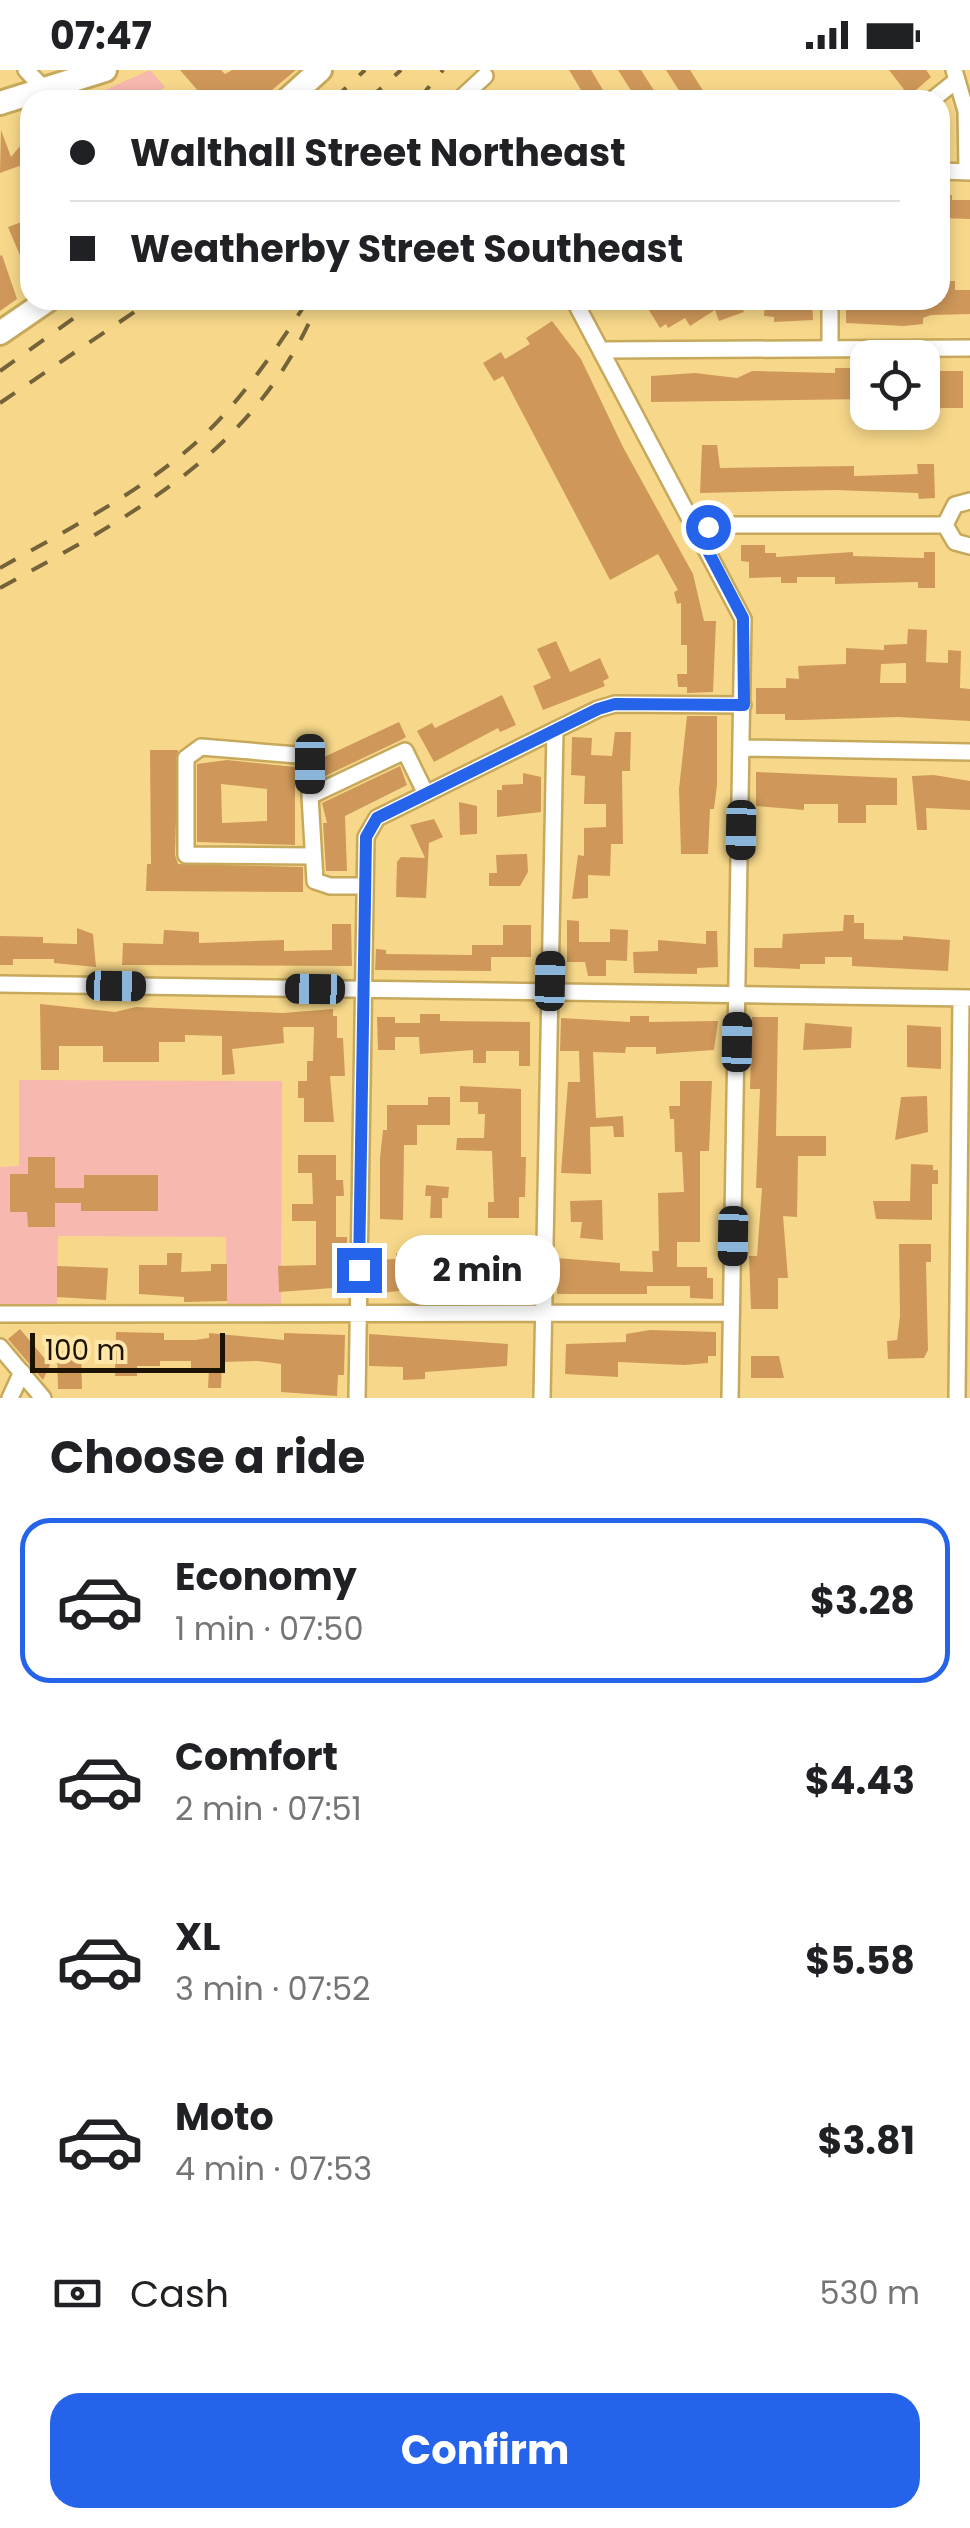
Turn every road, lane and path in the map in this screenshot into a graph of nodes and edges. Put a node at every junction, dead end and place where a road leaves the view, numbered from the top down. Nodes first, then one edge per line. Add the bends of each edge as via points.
1 (26, 70) edge
2 (105, 70) edge
3 (320, 70) edge
4 (955, 75) edge
5 (485, 76) dead end
6 (44, 90) edge
7 (60, 90) edge
8 (299, 90) edge
9 (470, 90) edge
10 (968, 172) edge
11 (33, 310) edge
12 (580, 310) edge
13 (830, 310) edge
14 (0, 333) edge
15 (970, 348) edge
16 (830, 349) junction
17 (603, 350) junction
18 (970, 501) edge
19 (946, 525) junction
20 (697, 530) junction
21 (970, 546) edge
22 (744, 705) junction
23 (555, 730) junction
24 (742, 748) junction
25 (970, 752) edge
26 (426, 794) junction
27 (310, 796) junction
28 (311, 856) junction
29 (365, 886) junction
30 (0, 984) edge
31 (364, 990) junction
32 (550, 992) junction
33 (738, 995) junction
34 (965, 998) edge
35 (358, 1313) junction
36 (543, 1313) junction
37 (0, 1314) edge
38 (731, 1314) junction
39 (0, 1347) edge
40 (22, 1372) junction
41 (10, 1398) edge
42 (44, 1398) edge
43 (356, 1398) edge
44 (542, 1398) edge
45 (730, 1398) edge
46 (957, 1398) edge

1 - 6 street
2 - 7 main road
3 - 8 main road
4 - 10 street via 966,111
5 - 9 street
11 - 14 main road
12 - 17 street
13 - 16 street
15 - 16 street
16 - 17 street
17 - 20 street
18 - 19 street via 955,505
19 - 20 street
19 - 21 street via 955,542
20 - 22 street via 743,618
22 - 23 street via 615,704
22 - 24 street
23 - 26 street
23 - 32 street
24 - 25 street
24 - 33 street
26 - 27 street via 405,751
26 - 29 street via 377,818 366,837
27 - 28 street
27 - 28 street via 310,764 298,756 201,746 186,758 186,855
28 - 29 street via 315,881
29 - 31 street
30 - 31 street
31 - 32 street
31 - 35 street
32 - 33 street
32 - 36 street
33 - 34 street
33 - 38 street
34 - 46 street
35 - 36 street
35 - 37 street
35 - 43 street
36 - 38 street
36 - 44 street
38 - 45 street
39 - 40 street
40 - 41 street
40 - 42 street

